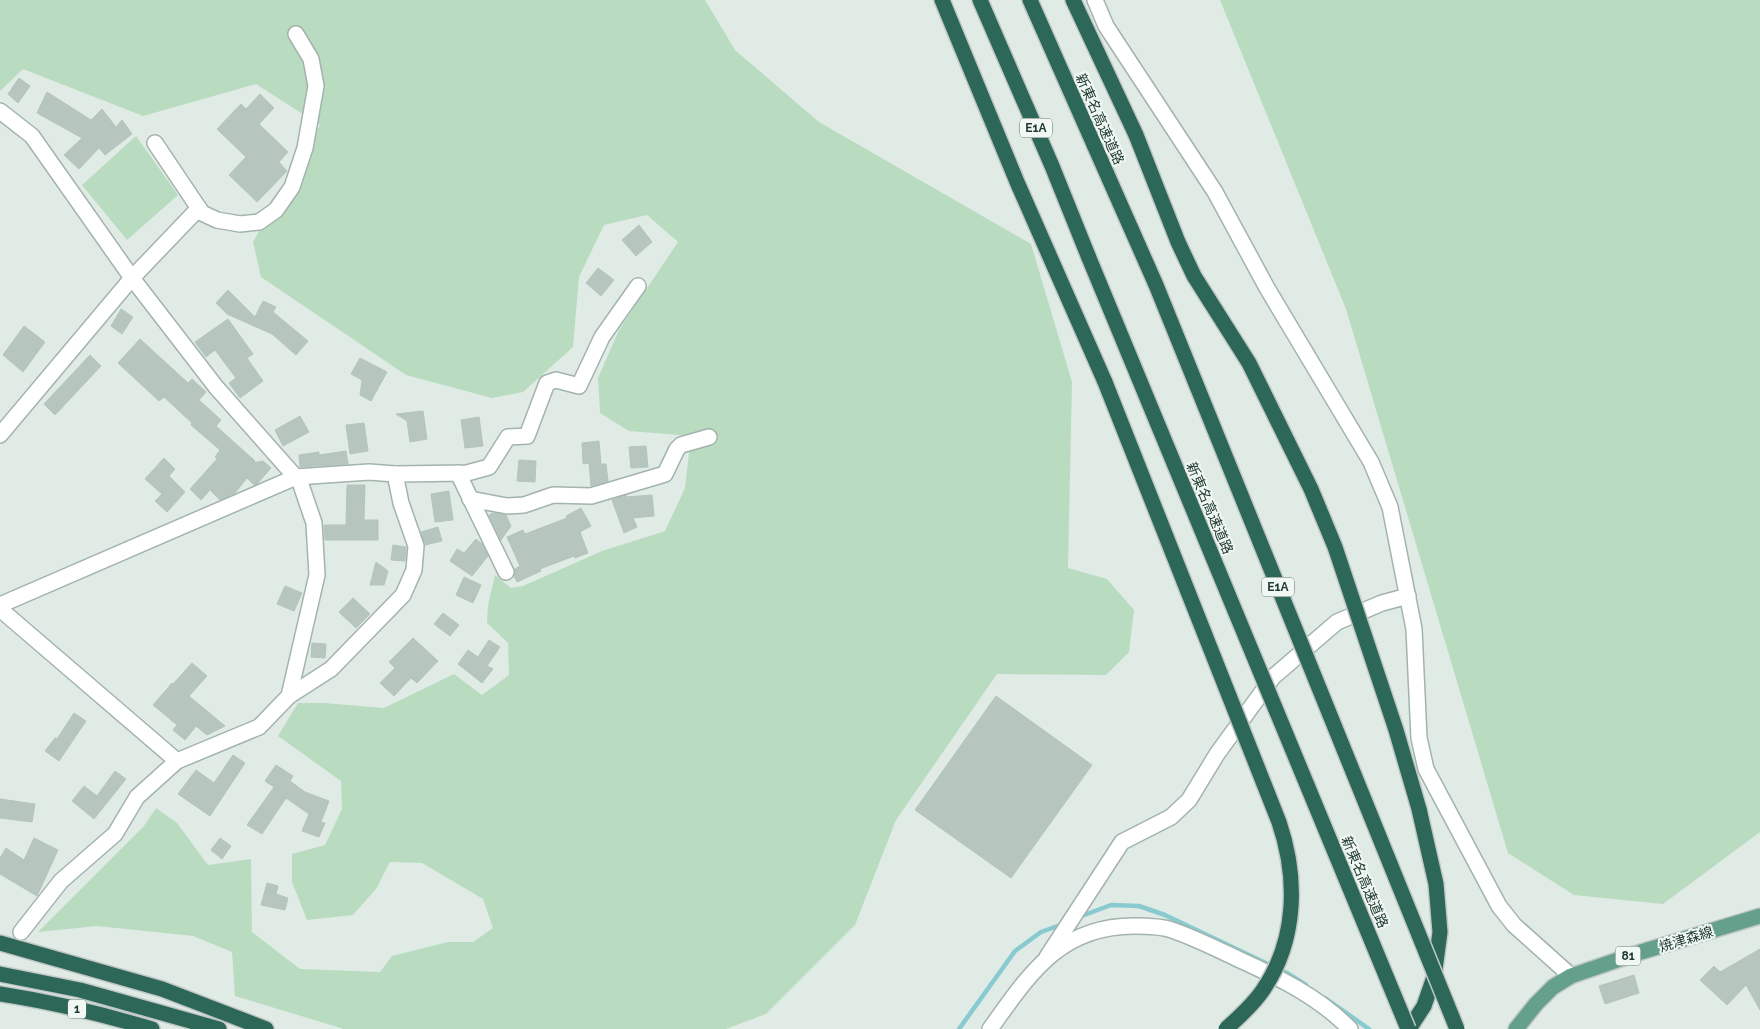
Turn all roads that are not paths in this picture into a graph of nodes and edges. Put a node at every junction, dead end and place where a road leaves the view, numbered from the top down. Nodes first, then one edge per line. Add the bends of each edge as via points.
1 (942, 0) edge
2 (980, 0) edge
3 (1030, 0) edge
4 (1073, 0) edge
5 (1095, 0) edge
6 (296, 34) dead end
7 (0, 110) edge
8 (154, 143) dead end
9 (199, 208) junction
10 (132, 278) junction
11 (638, 286) dead end
12 (0, 435) edge
13 (709, 437) dead end
14 (458, 473) junction
15 (395, 474) junction
16 (296, 477) junction
17 (470, 499) junction
18 (506, 572) dead end
19 (1408, 596) junction
20 (0, 607) edge
21 (289, 696) junction
22 (177, 761) junction
23 (1760, 916) edge
24 (21, 932) dead end
25 (0, 943) edge
26 (1047, 957) junction
27 (0, 974) edge
28 (1571, 976) junction
29 (0, 994) edge
30 (152, 1029) edge
31 (219, 1029) edge
32 (266, 1029) edge
33 (990, 1029) edge
34 (1226, 1029) edge
35 (1350, 1029) edge
36 (1409, 1029) edge
37 (1457, 1029) edge
38 (1516, 1029) edge

1 - 34 highway, bridge via 1105,382 1279,822 1289,858 1291,906 1281,955 1262,992
2 - 36 highway, 新東名高速道路 / E1A, bridge via 1052,166
3 - 37 highway, 新東名高速道路 / E1A, bridge via 1156,285
4 - 36 highway, bridge via 1136,135 1194,276 1249,364 1311,489 1335,547 1396,730 1436,884 1440,932 1434,977 1424,1006
5 - 19 street via 1106,26 1215,192 1267,288 1371,462 1390,507
6 - 9 street via 311,59 316,86 305,148 292,187 276,210 259,222 240,224 217,220
7 - 10 street via 32,136
8 - 9 street
9 - 10 street
10 - 12 street
10 - 16 street via 216,387
11 - 14 street via 602,337 579,386 556,380 547,383 527,436 508,437 489,468
13 - 17 street via 676,449 665,474 591,496 552,495 524,505 507,506
14 - 15 street
14 - 17 street
15 - 16 street via 369,472
15 - 21 street via 416,546 414,570 403,596 331,669
16 - 20 street
16 - 21 street via 314,523 317,575
17 - 18 street
19 - 26 street via 1338,622 1273,677 1217,754 1189,800 1171,817 1122,842
19 - 28 street via 1414,629 1418,738 1426,769 1499,906 1514,925
20 - 22 street
21 - 22 street via 259,727
22 - 24 street via 136,797 115,834 61,881
23 - 28 main road, 焼津森線 / 81
25 - 32 highway via 162,989
26 - 33 street via 1027,978
26 - 35 street via 1066,944 1099,930 1122,926 1170,929 1283,980
27 - 31 highway via 80,990
28 - 38 main road, 焼津森線 / 81 via 1553,987
29 - 30 highway, 1

